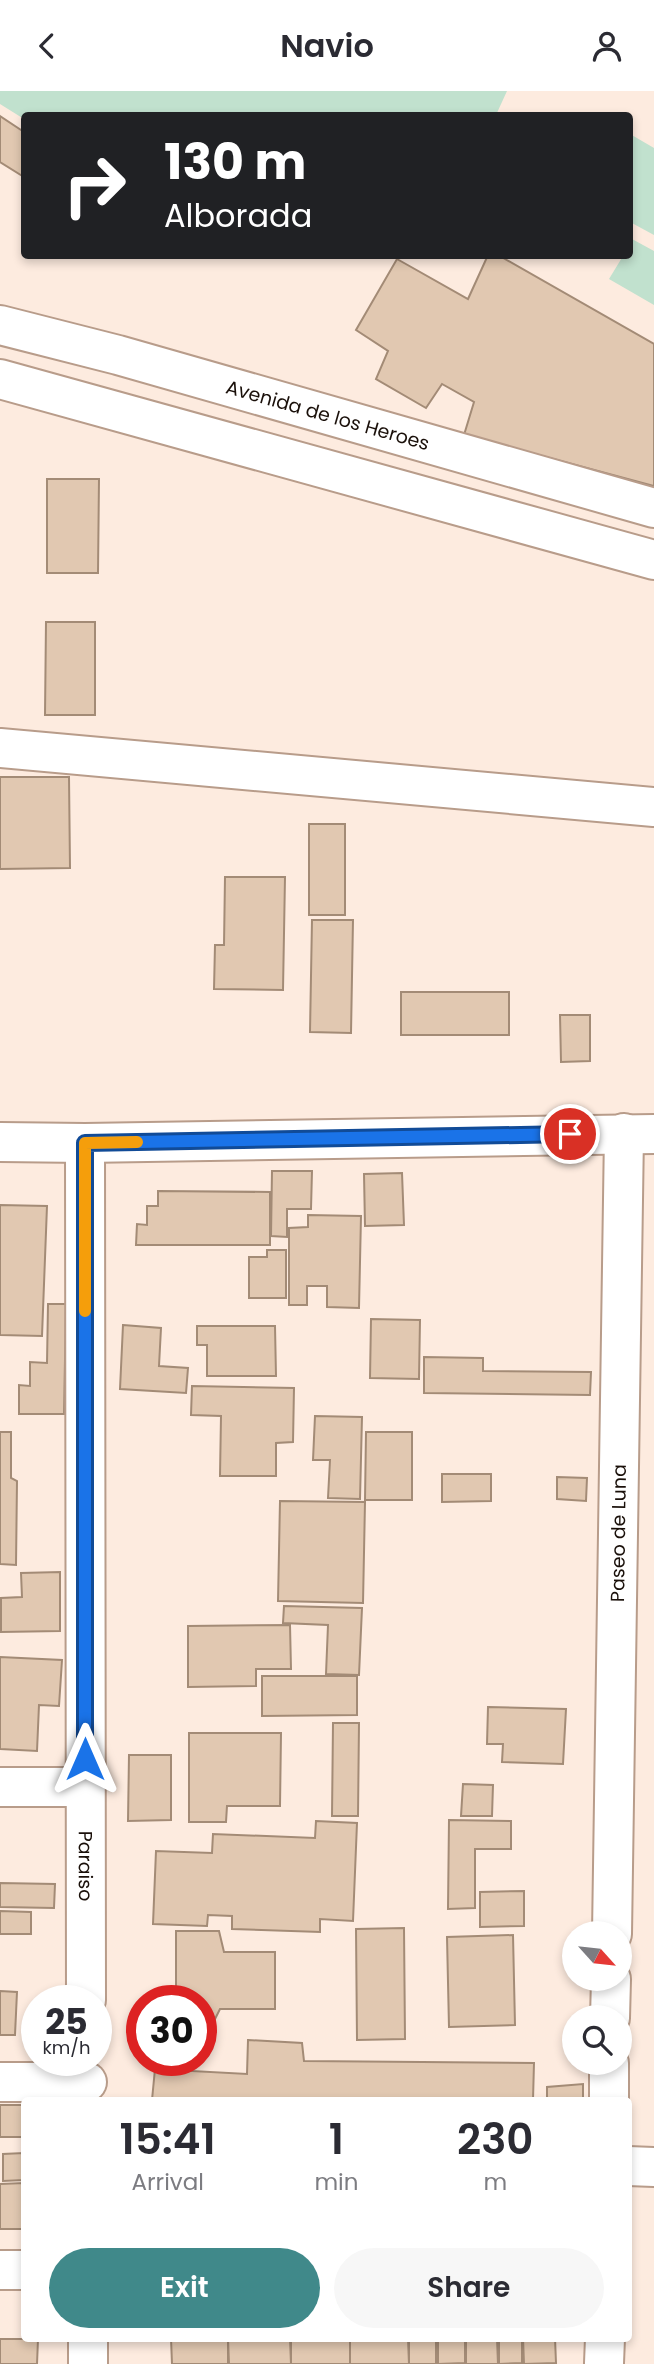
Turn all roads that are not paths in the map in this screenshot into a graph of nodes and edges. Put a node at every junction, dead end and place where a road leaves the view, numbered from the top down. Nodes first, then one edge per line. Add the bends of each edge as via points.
1 (0, 325) edge
2 (0, 379) edge
3 (654, 508) edge
4 (654, 560) edge
5 (0, 748) edge
6 (654, 807) edge
7 (639, 1134) edge
8 (0, 1142) edge
9 (85, 1143) junction
10 (0, 1787) edge
11 (85, 1787) junction
12 (612, 1921) edge
13 (86, 1985) edge
14 (610, 2075) edge
15 (87, 2081) edge
16 (0, 2082) edge
17 (609, 2097) edge
18 (632, 2166) edge
19 (654, 2167) edge
20 (0, 2270) edge
21 (21, 2270) edge
22 (88, 2342) edge
23 (88, 2364) edge

1 - 3 street, Avenida de los Heroes
2 - 4 street
5 - 6 street
7 - 9 street
7 - 12 street, Paseo de Luna
8 - 9 street
9 - 11 street, Paraiso
10 - 11 street
11 - 13 street, Paraiso
14 - 17 street
15 - 16 street
18 - 19 street
20 - 21 street
22 - 23 street

